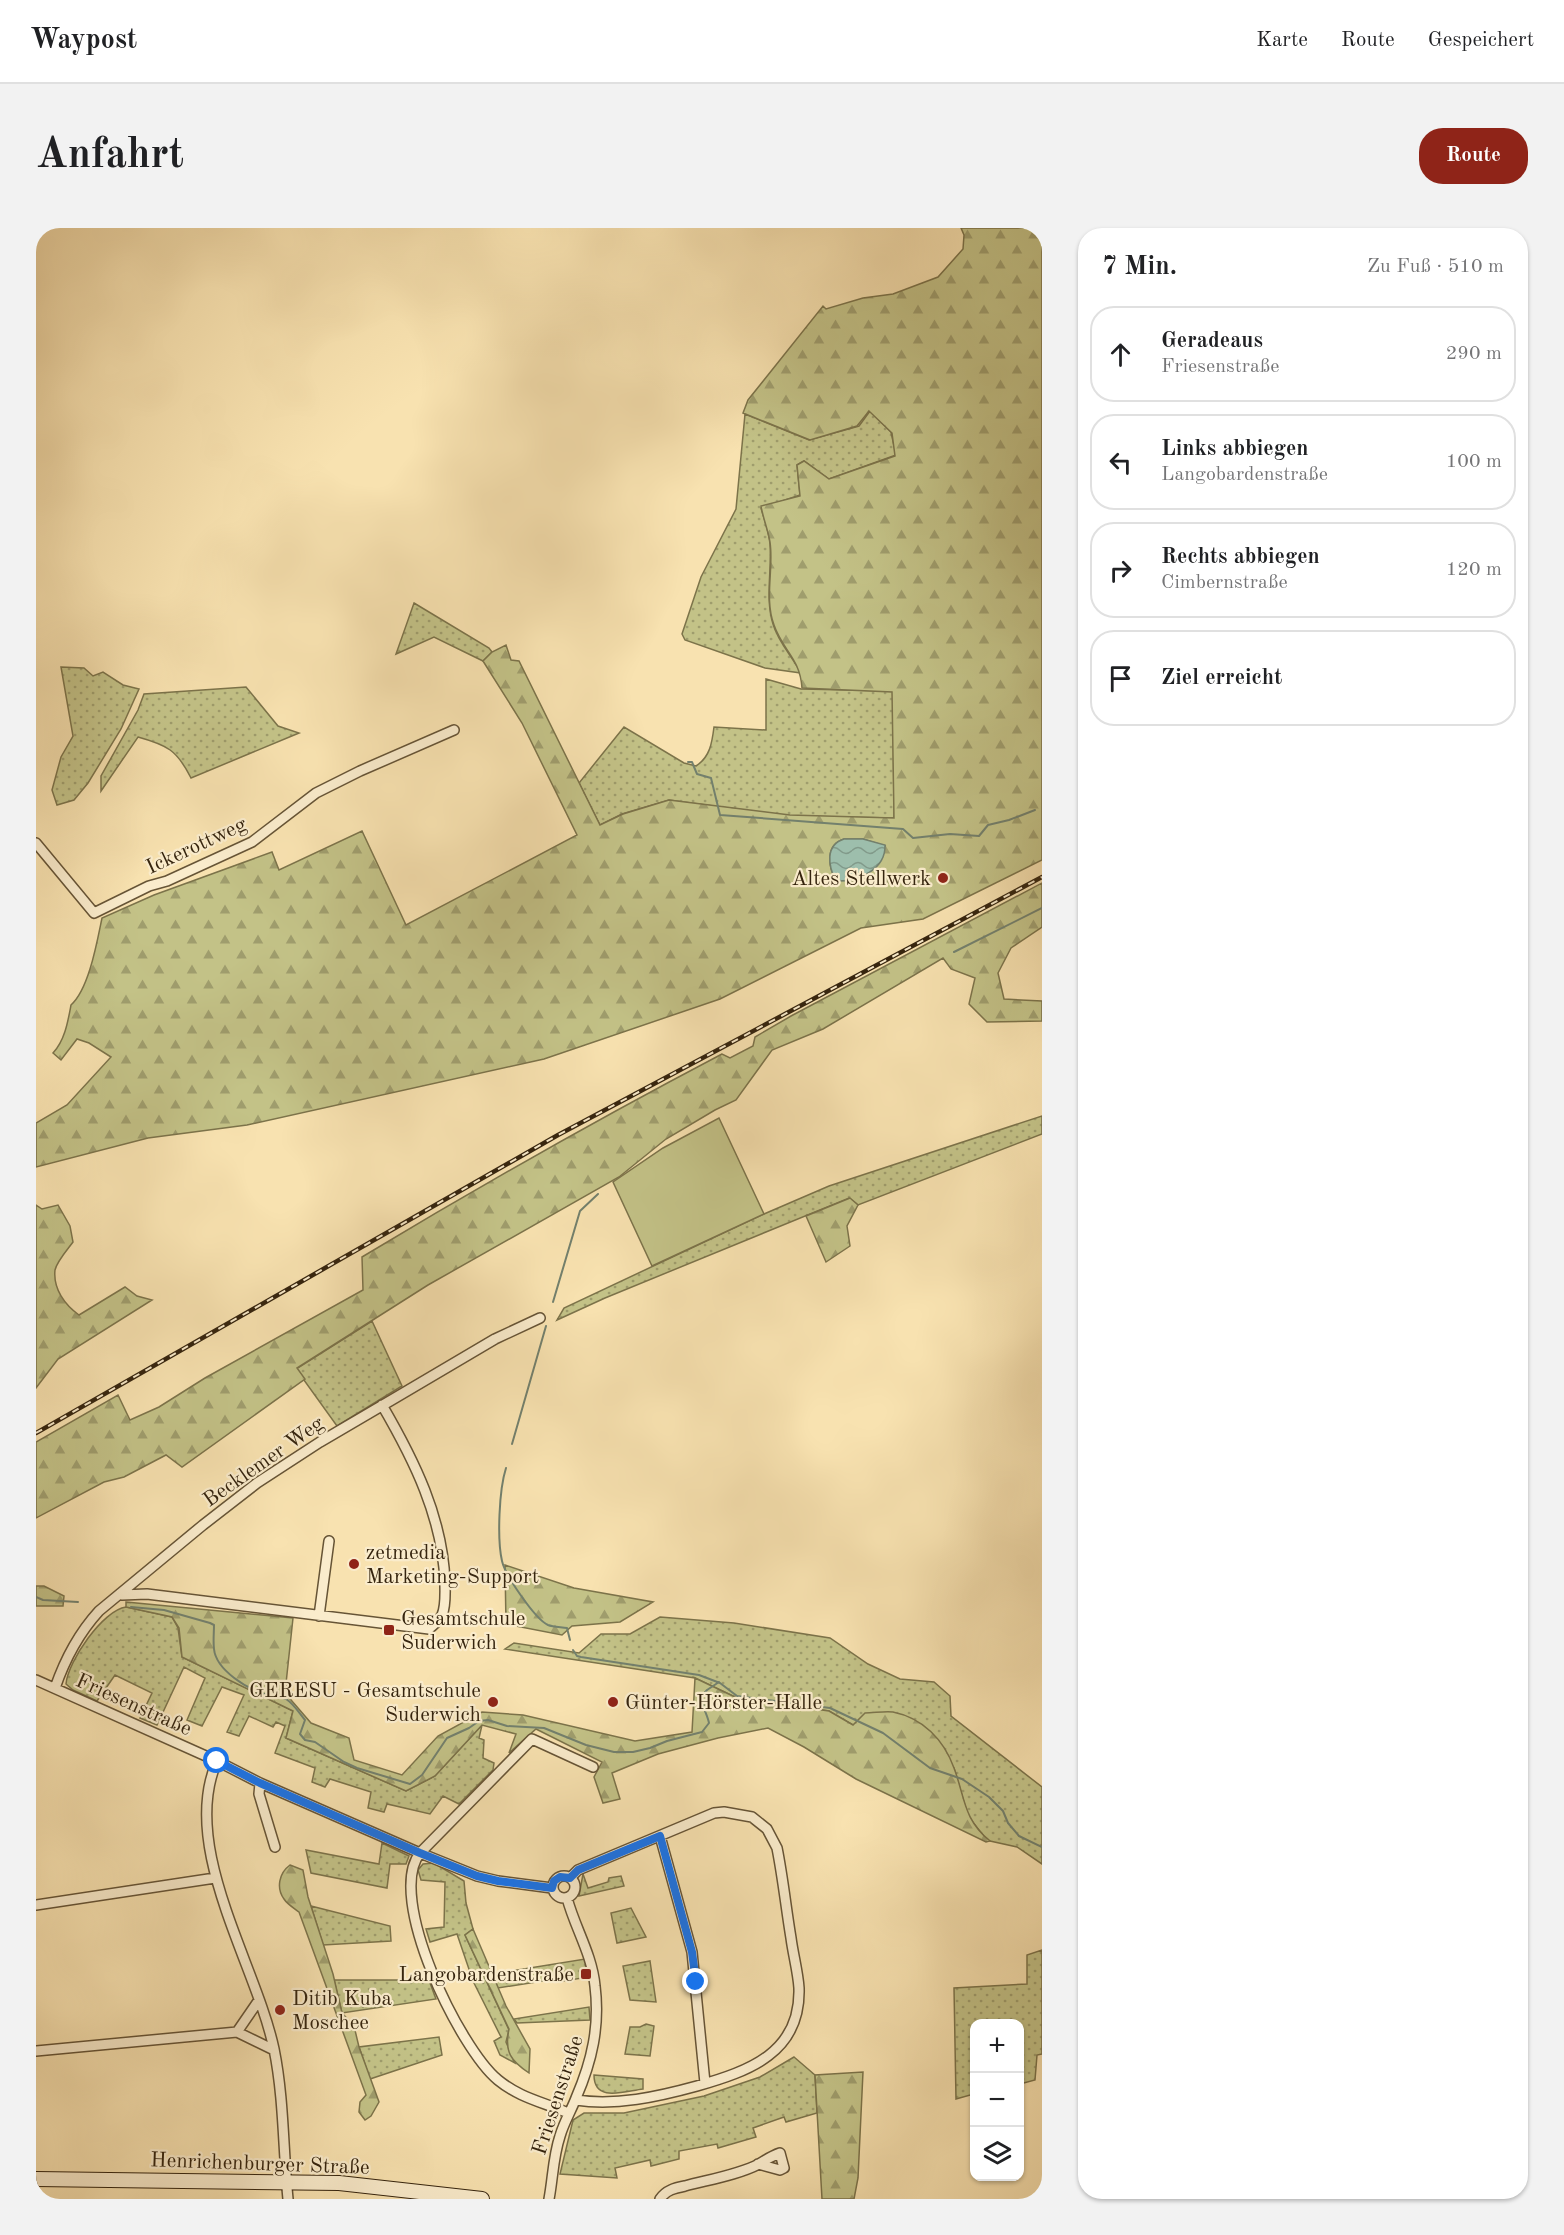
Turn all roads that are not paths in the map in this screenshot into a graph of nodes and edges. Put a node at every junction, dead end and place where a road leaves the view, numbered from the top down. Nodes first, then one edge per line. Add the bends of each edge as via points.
1 (454, 730) dead end
2 (36, 843) edge
3 (540, 1318) dead end
4 (382, 1405) junction
5 (329, 1541) dead end
6 (122, 1595) junction
7 (319, 1616) junction
8 (36, 1680) edge
9 (55, 1688) junction
10 (217, 1761) junction
11 (593, 1767) dead end
12 (260, 1783) junction
13 (660, 1836) junction
14 (275, 1847) dead end
15 (420, 1853) junction
16 (215, 1878) junction
17 (570, 1878) junction
18 (552, 1888) junction
19 (567, 1898) junction
20 (36, 1905) edge
21 (259, 2000) junction
22 (237, 2032) junction
23 (274, 2050) junction
24 (36, 2051) edge
25 (705, 2083) junction
26 (576, 2100) junction
27 (568, 2113) junction
28 (758, 2164) dead end
29 (36, 2179) edge
30 (286, 2181) junction
31 (288, 2199) edge
32 (482, 2199) edge
33 (549, 2199) edge
34 (660, 2199) edge

1 - 2 street, Ickerottweg via 316,793 252,842 94,913
3 - 4 street, Becklemer Weg
4 - 6 street, Becklemer Weg via 257,1483
4 - 7 street via 408,1451 436,1526 444,1575 442,1616 429,1629
5 - 7 street
6 - 7 street via 147,1594
6 - 9 street, Becklemer Weg via 84,1627
8 - 9 street, Friesenstraße
9 - 10 street, Friesenstraße
10 - 12 street, Friesenstraße
10 - 16 street via 208,1780 207,1821
11 - 15 street via 532,1738
12 - 14 street via 259,1794
12 - 15 street, Friesenstraße
13 - 17 street via 578,1870
13 - 25 street via 692,1952
13 - 25 street via 714,1813 740,1813 767,1829 779,1858 799,1987 794,2019 786,2036 756,2066
15 - 18 street, Friesenstraße via 477,1876
15 - 27 street via 412,1870 417,1930 435,1981 465,2037 496,2079 518,2095
16 - 20 street
16 - 21 street
17 - 18 street via 560,1877
17 - 19 street via 575,1887
18 - 19 street via 557,1897
19 - 26 street, Friesenstraße via 591,1962 597,2002 593,2053
21 - 22 street
21 - 23 street
22 - 23 street
22 - 24 street
23 - 30 street
25 - 26 street via 624,2101
26 - 27 street, Friesenstraße
27 - 33 street, Friesenstraße via 554,2159
28 - 34 street via 673,2189
29 - 30 main road, Henrichenburger Straße
30 - 31 street
30 - 32 main road, Henrichenburger Straße

